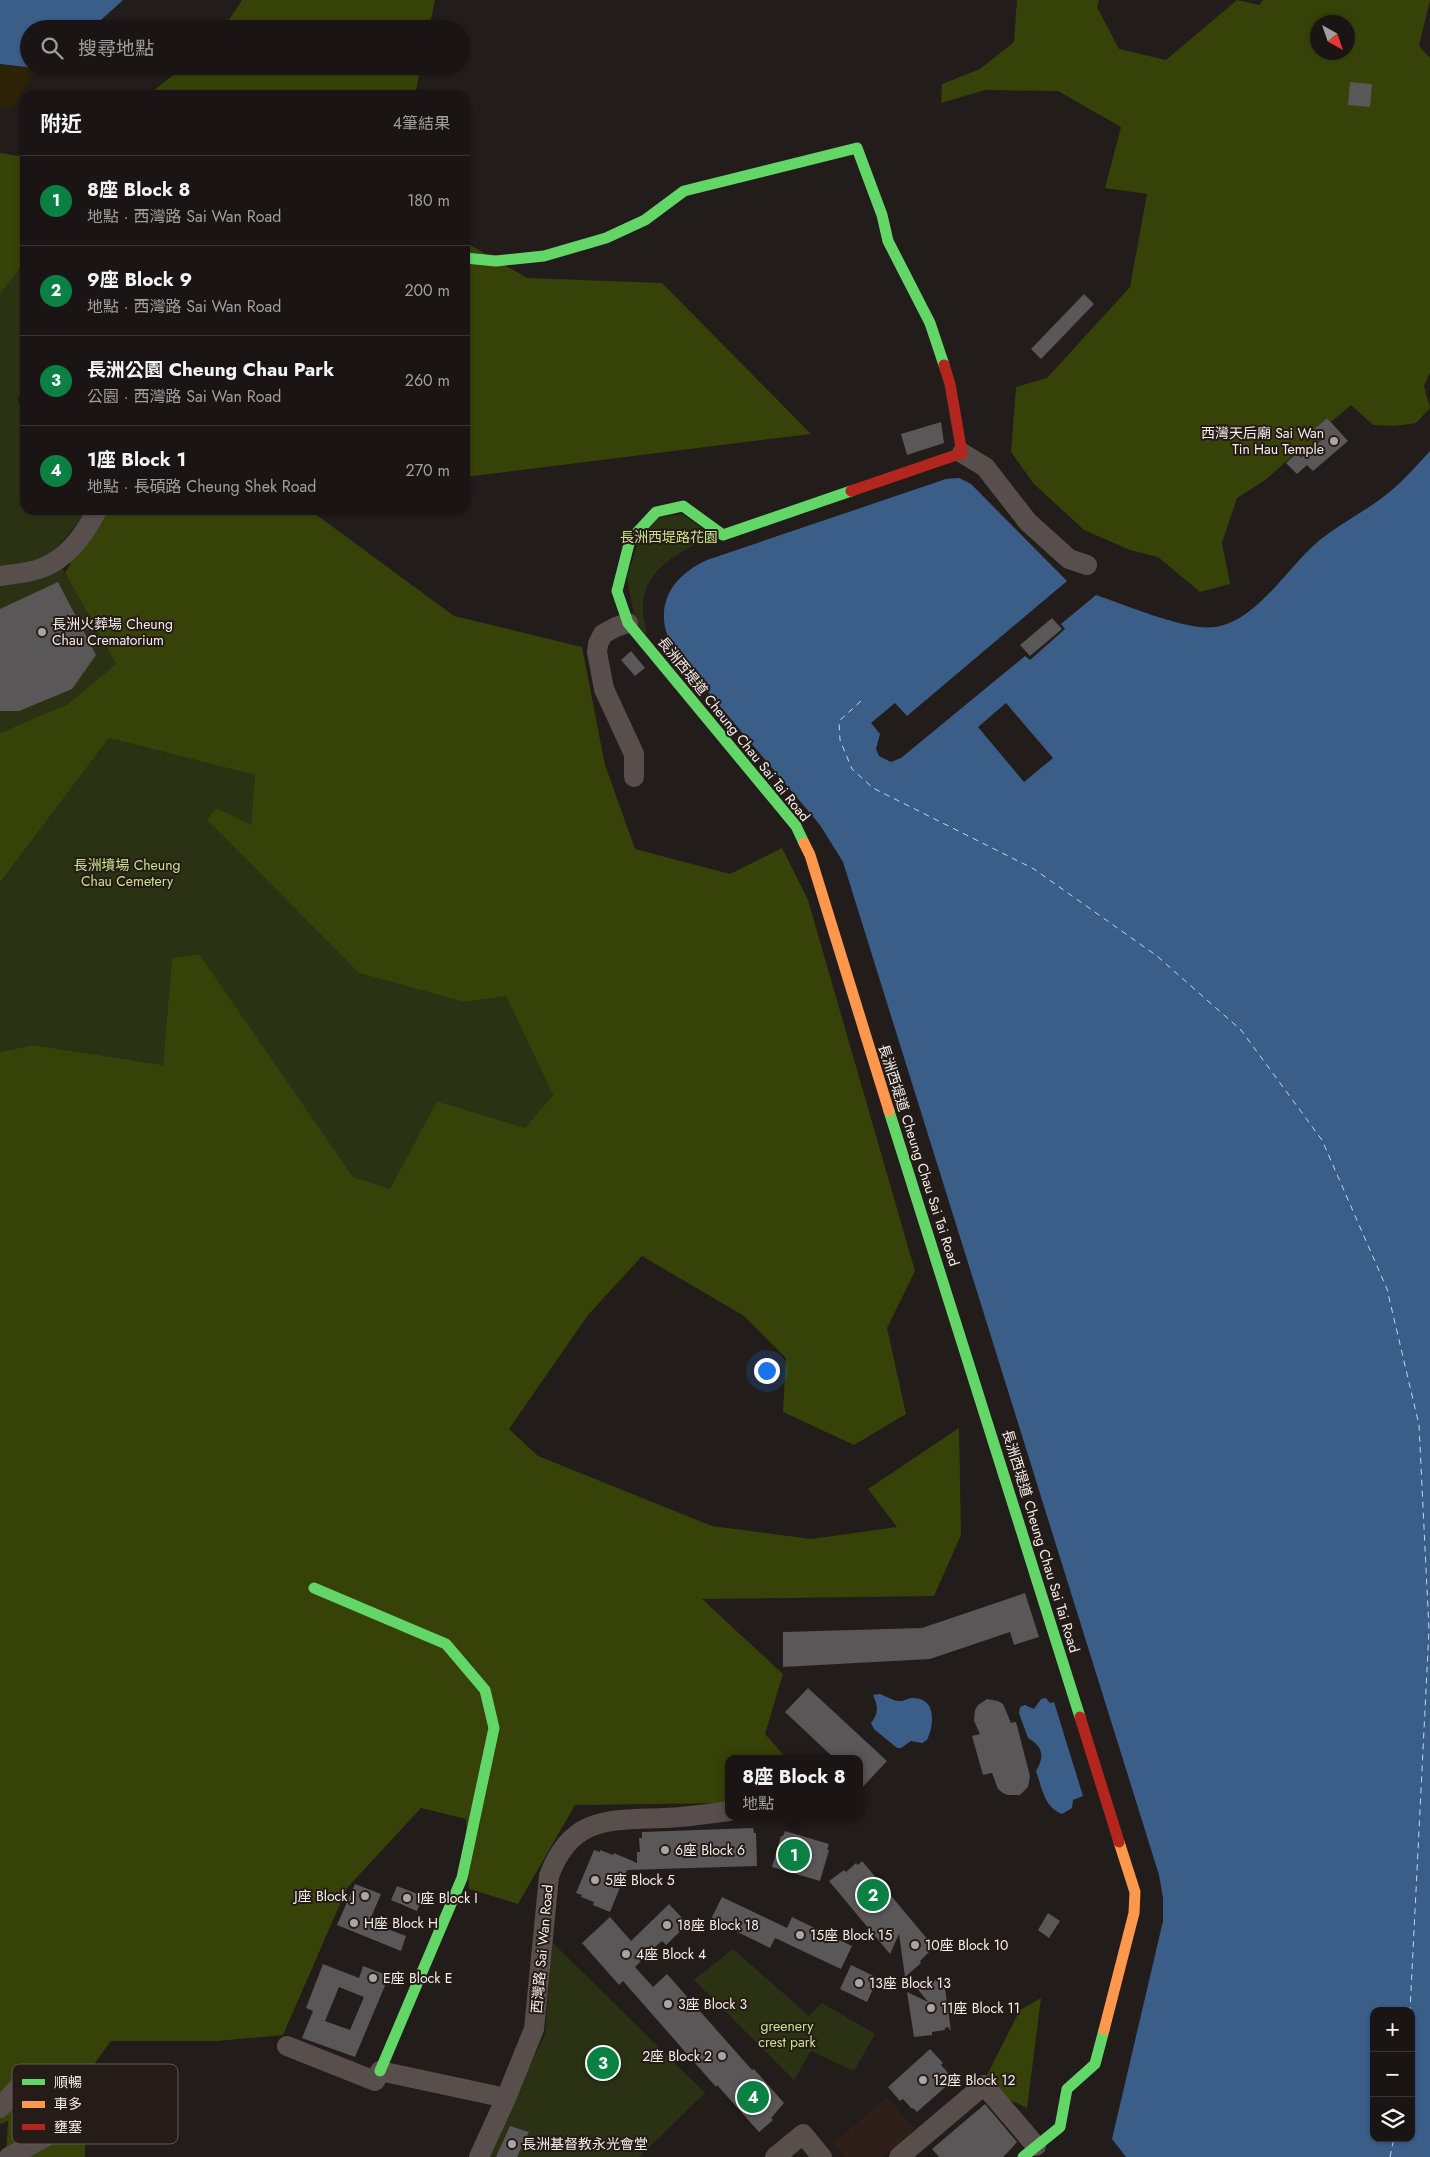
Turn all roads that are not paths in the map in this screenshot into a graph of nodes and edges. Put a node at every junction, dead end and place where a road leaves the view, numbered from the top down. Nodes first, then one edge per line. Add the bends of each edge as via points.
1 (470, 258) edge
2 (962, 453) junction
3 (94, 515) edge
4 (1087, 565) dead end
5 (0, 576) edge
6 (628, 623) junction
7 (634, 777) dead end
8 (314, 1588) dead end
9 (725, 1811) edge
10 (287, 2046) dead end
11 (380, 2071) junction
12 (12, 2094) edge
13 (506, 2098) junction
14 (0, 2108) edge
15 (32, 2144) edge
16 (1030, 2152) edge
17 (9, 2157) edge
18 (479, 2157) edge
19 (775, 2157) edge
20 (822, 2157) edge
21 (899, 2157) edge

1 - 2 street via 496,261 544,256 606,238 644,220 684,191 857,148 882,215 888,241 930,323 950,384
2 - 4 street via 985,467 1028,522 1069,559
2 - 6 street, 長洲西堤道 Cheung Chau Sai Tai Road via 723,535 683,506 656,512 630,540 622,565 617,591
3 - 5 street via 78,540 53,562 41,569
6 - 7 street via 603,634 597,652 604,690 634,754
6 - 16 street, 長洲西堤道 Cheung Chau Sai Tai Road via 796,826 810,855 1135,1892 1134,1913 1095,2064 1067,2089 1060,2127
8 - 11 street via 446,1644 485,1690 494,1728 462,1878
9 - 13 street, 西灣路 Sai Wan Road via 609,1820 578,1833 565,1845 549,1876 534,2030
10 - 11 street via 375,2081
11 - 13 street
12 - 14 street
13 - 18 street, 西灣路 Sai Wan Road
15 - 17 street
16 - 21 street via 984,2085
19 - 20 street via 803,2134

